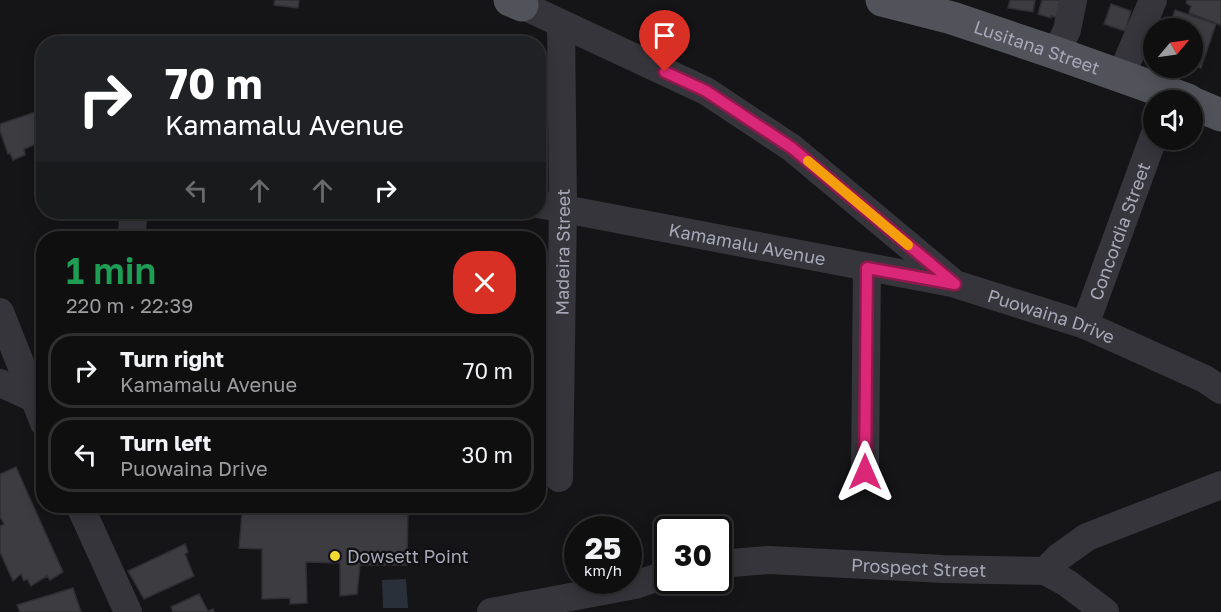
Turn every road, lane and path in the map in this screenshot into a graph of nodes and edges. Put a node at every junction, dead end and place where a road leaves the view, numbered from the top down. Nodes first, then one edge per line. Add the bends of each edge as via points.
1 (882, 0) edge
2 (1074, 0) edge
3 (1153, 0) edge
4 (516, 2) edge
5 (561, 24) junction
6 (1056, 53) junction
7 (1121, 76) junction
8 (1156, 90) edge
9 (1203, 108) edge
10 (1221, 115) edge
11 (1149, 150) edge
12 (551, 206) edge
13 (867, 268) junction
14 (955, 284) junction
15 (0, 312) edge
16 (1085, 325) junction
17 (0, 383) edge
18 (1221, 390) edge
19 (36, 398) edge
20 (36, 406) edge
21 (865, 472) dead end
22 (559, 478) dead end
23 (1221, 485) edge
24 (83, 513) edge
25 (732, 563) edge
26 (1045, 571) junction
27 (654, 579) edge
28 (128, 612) edge
29 (491, 612) edge
30 (1105, 612) edge

1 - 6 main road, Lusitana Street via 952,18
2 - 6 street via 1067,30
3 - 7 street
4 - 5 street, Puowaina Drive
5 - 12 street, Madeira Street
5 - 14 street, Puowaina Drive via 706,91 792,148
6 - 7 main road, Lusitana Street
7 - 8 main road, Lusitana Street
9 - 10 main road, Lusitana Street
11 - 16 street, Concordia Street
12 - 13 street, Kamamalu Avenue
12 - 22 street, Madeira Street
13 - 14 street, Kamamalu Avenue
13 - 21 street
14 - 16 street, Puowaina Drive
15 - 19 street
16 - 18 street, Puowaina Drive via 1205,379
17 - 20 street
23 - 26 street via 1087,537
24 - 28 street
25 - 26 street, Prospect Street via 768,560
26 - 30 street, Prospect Street
27 - 29 street

